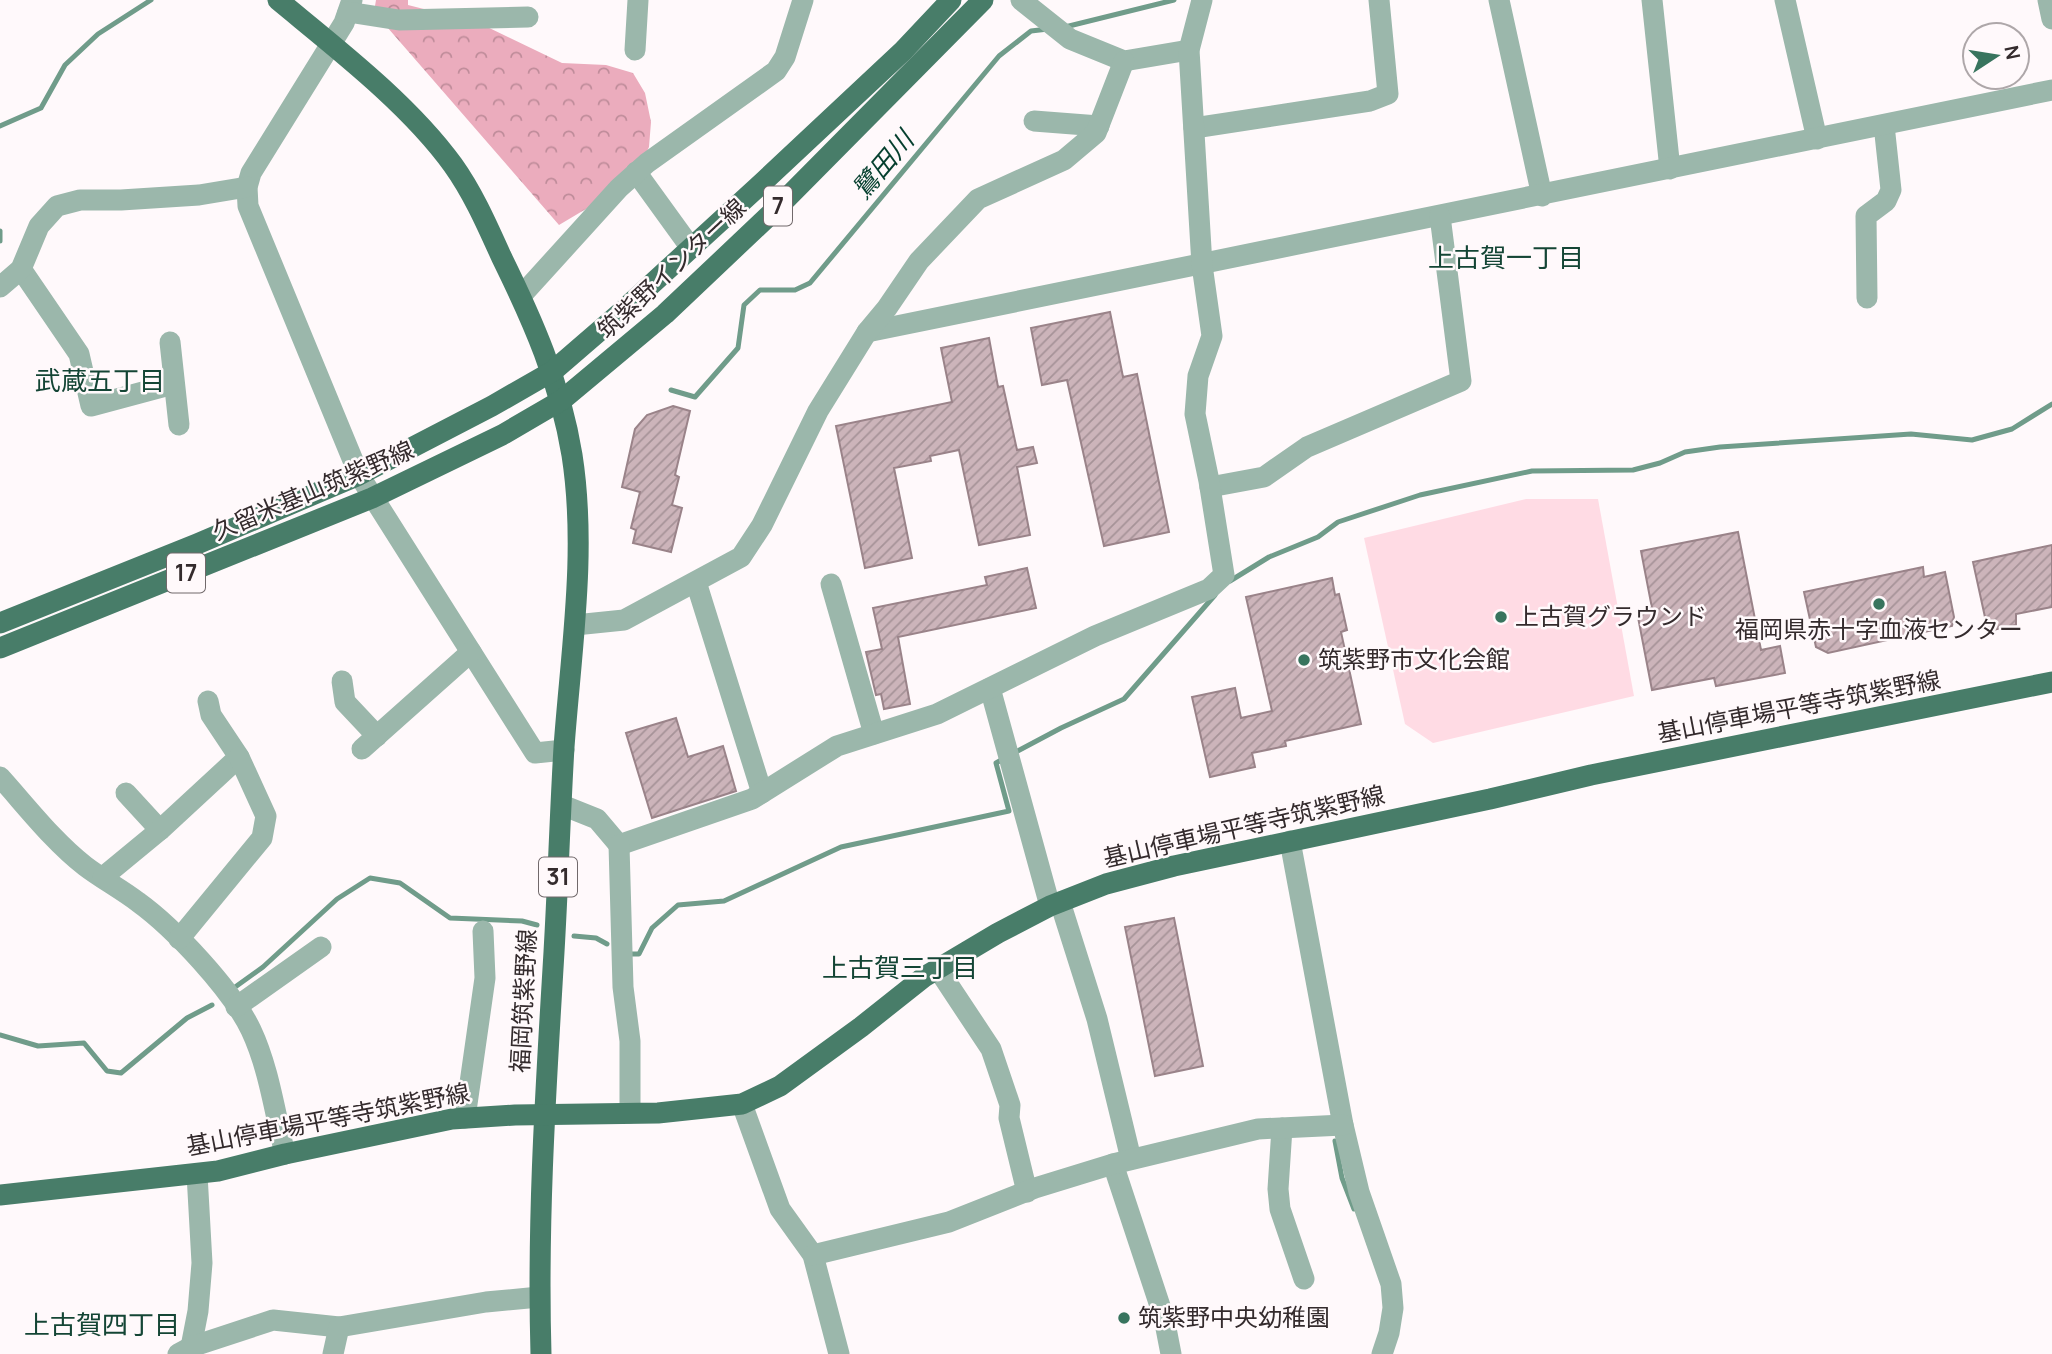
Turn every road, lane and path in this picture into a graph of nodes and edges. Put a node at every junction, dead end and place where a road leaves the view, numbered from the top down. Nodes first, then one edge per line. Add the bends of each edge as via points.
1 (278, 0) edge
2 (638, 0) edge
3 (803, 0) edge
4 (951, 0) edge
5 (983, 0) edge
6 (1021, 0) edge
7 (1202, 0) edge
8 (1379, 0) edge
9 (1499, 0) edge
10 (1652, 0) edge
11 (1785, 0) edge
12 (2048, 0) edge
13 (350, 6) edge
14 (528, 17) dead end
15 (2052, 19) edge
16 (330, 44) junction
17 (635, 50) dead end
18 (1189, 50) junction
19 (1124, 61) junction
20 (2052, 90) edge
21 (1034, 121) dead end
22 (1884, 125) junction
23 (1099, 126) junction
24 (1194, 128) junction
25 (1817, 139) junction
26 (1670, 169) junction
27 (636, 172) junction
28 (247, 187) junction
29 (1542, 196) junction
30 (1440, 216) junction
31 (691, 248) junction
32 (1202, 265) junction
33 (21, 269) junction
34 (0, 287) edge
35 (521, 296) junction
36 (1867, 298) dead end
37 (867, 332) junction
38 (170, 342) dead end
39 (552, 371) junction
40 (173, 384) junction
41 (562, 400) junction
42 (179, 425) dead end
43 (359, 475) junction
44 (1210, 487) junction
45 (372, 498) junction
46 (696, 582) junction
47 (831, 584) dead end
48 (0, 623) edge
49 (575, 625) junction
50 (0, 648) edge
51 (471, 652) junction
52 (342, 681) dead end
53 (2052, 682) edge
54 (990, 688) junction
55 (208, 701) dead end
56 (874, 734) junction
57 (564, 750) junction
58 (239, 757) junction
59 (0, 777) edge
60 (125, 793) dead end
61 (762, 793) junction
62 (8, 798) edge
63 (562, 805) junction
64 (160, 830) junction
65 (1290, 841) junction
66 (620, 845) junction
67 (103, 877) junction
68 (1055, 904) junction
69 (483, 931) dead end
70 (179, 939) junction
71 (321, 947) dead end
72 (938, 969) junction
73 (236, 1007) junction
74 (741, 1104) junction
75 (630, 1113) junction
76 (544, 1115) junction
77 (465, 1118) junction
78 (1343, 1125) junction
79 (1282, 1128) junction
80 (285, 1154) junction
81 (1122, 1161) junction
82 (197, 1174) junction
83 (1027, 1192) junction
84 (0, 1195) edge
85 (813, 1255) junction
86 (1304, 1279) dead end
87 (539, 1297) junction
88 (339, 1327) junction
89 (185, 1351) edge
90 (333, 1354) edge
91 (541, 1354) edge
92 (839, 1354) edge
93 (1171, 1354) edge
94 (1382, 1354) edge

1 - 16 main road
2 - 17 street
3 - 27 street via 776,71
4 - 31 main road, 筑紫野インター線 / 7 via 903,51
5 - 41 main road, 筑紫野インター線 / 7 via 777,208 665,314
6 - 19 street via 1070,39
7 - 18 street
8 - 24 street via 1388,94 1370,101
9 - 29 street
10 - 26 street
11 - 25 street
12 - 15 street
13 - 14 street via 400,20
13 - 16 street
16 - 28 street via 251,173
16 - 35 main road via 420,125 454,167
18 - 19 street
18 - 24 street
19 - 23 street
20 - 22 street
21 - 23 street
22 - 25 street
22 - 36 street via 1891,190 1866,216
23 - 37 street via 1063,160 978,199 919,261
24 - 32 street
25 - 26 street
26 - 29 street
27 - 31 street
27 - 35 street
28 - 33 street via 200,195 80,200 57,206 39,226
28 - 43 street via 248,206
29 - 30 street
30 - 32 street
30 - 44 street via 1461,381 1307,447 1265,477
31 - 39 main road, 筑紫野インター線 / 7
32 - 37 street
32 - 44 street via 1212,336 1198,376 1195,414
33 - 34 street
33 - 40 street via 79,354 91,406
35 - 39 main road
37 - 46 street via 818,411 762,525 741,556
38 - 40 street
39 - 41 main road
39 - 43 main road, 久留米基山筑紫野線 / 17
40 - 42 street
41 - 45 main road, 久留米基山筑紫野線 / 17 via 502,435
41 - 49 main road, 福岡筑紫野線 / 31 via 573,459 577,524
43 - 45 street
43 - 48 main road, 久留米基山筑紫野線 / 17
44 - 54 street via 1224,575 1209,589 1095,636
45 - 50 main road, 久留米基山筑紫野線 / 17
45 - 51 street
46 - 49 street via 624,620
46 - 61 street
47 - 56 street
49 - 57 main road, 福岡筑紫野線 / 31
51 - 52 street via 370,743 345,702
51 - 57 street via 534,753
53 - 65 main road, 基山停車場平等寺筑紫野線
54 - 56 street via 937,714
54 - 68 street
55 - 58 street via 211,715
56 - 61 street via 837,746
57 - 63 main road, 福岡筑紫野線 / 31
58 - 64 street
58 - 70 street via 266,816 262,838
59 - 62 street
60 - 64 street
61 - 66 street
62 - 67 street
63 - 66 street via 597,819
63 - 76 main road, 福岡筑紫野線 / 31
64 - 67 street
65 - 68 main road, 基山停車場平等寺筑紫野線 via 1106,884
65 - 78 street
66 - 75 street
67 - 70 street
68 - 72 main road, 基山停車場平等寺筑紫野線
68 - 81 street via 1097,1020
69 - 77 street via 485,978
70 - 73 street
71 - 73 street
72 - 74 main road, 基山停車場平等寺筑紫野線 via 780,1086
72 - 83 street via 991,1049 1010,1105
73 - 80 street via 251,1030 263,1065
74 - 75 main road, 基山停車場平等寺筑紫野線
74 - 85 street via 780,1209
75 - 76 main road, 基山停車場平等寺筑紫野線
76 - 77 main road, 基山停車場平等寺筑紫野線
76 - 87 main road, 福岡筑紫野線 / 31
77 - 80 main road, 基山停車場平等寺筑紫野線
78 - 79 street
78 - 94 street via 1359,1192 1391,1284 1393,1308
79 - 81 street via 1258,1129
79 - 86 street via 1280,1209
80 - 82 main road, 基山停車場平等寺筑紫野線
81 - 83 street
81 - 93 street
82 - 84 main road, 基山停車場平等寺筑紫野線
82 - 89 street via 202,1263 198,1311
83 - 85 street via 949,1222
85 - 92 street
87 - 88 street
87 - 91 main road, 福岡筑紫野線 / 31
88 - 89 street via 273,1320
88 - 90 street

